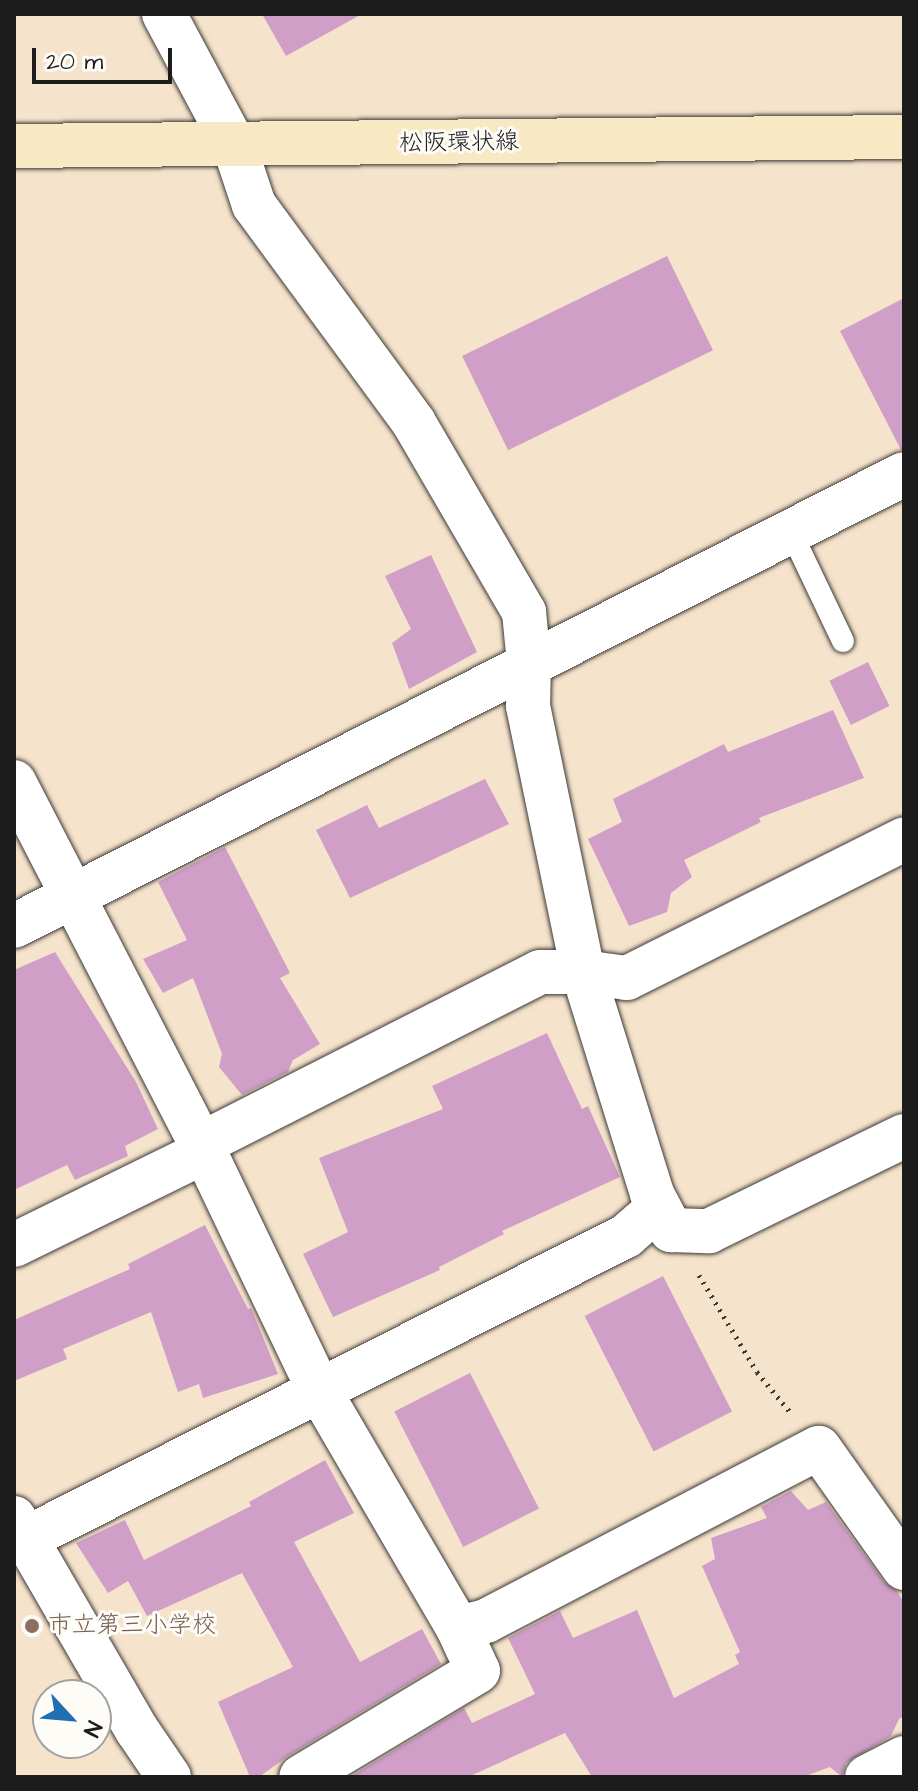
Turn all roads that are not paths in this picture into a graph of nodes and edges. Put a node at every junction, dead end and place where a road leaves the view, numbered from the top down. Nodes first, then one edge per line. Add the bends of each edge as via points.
1 (176, 18) edge
2 (904, 137) edge
3 (234, 145) junction
4 (14, 146) edge
5 (901, 484) edge
6 (790, 530) junction
7 (843, 641) dead end
8 (529, 663) junction
9 (14, 782) edge
10 (904, 839) edge
11 (70, 895) junction
12 (14, 926) edge
13 (583, 972) junction
14 (904, 1136) edge
15 (202, 1148) junction
16 (664, 1219) junction
17 (14, 1245) edge
18 (319, 1390) junction
19 (19, 1528) edge
20 (904, 1568) edge
21 (458, 1628) junction
22 (904, 1758) edge
23 (169, 1777) edge
24 (301, 1777) edge
25 (867, 1777) edge

1 - 3 street
2 - 3 main road, 松阪環状線
3 - 4 main road, 松阪環状線
3 - 8 street via 254,205 414,423 524,612
5 - 6 street
6 - 7 lane
6 - 8 street
8 - 11 street
8 - 13 street via 528,706
9 - 11 street
10 - 13 street via 627,978
11 - 12 street
11 - 15 street
13 - 15 street via 540,972
13 - 16 street
14 - 16 street via 709,1231
15 - 17 street
15 - 18 street
16 - 18 street
18 - 19 street
18 - 21 street
19 - 23 street
20 - 21 street via 819,1448 486,1621
21 - 24 street via 478,1671
22 - 25 street

